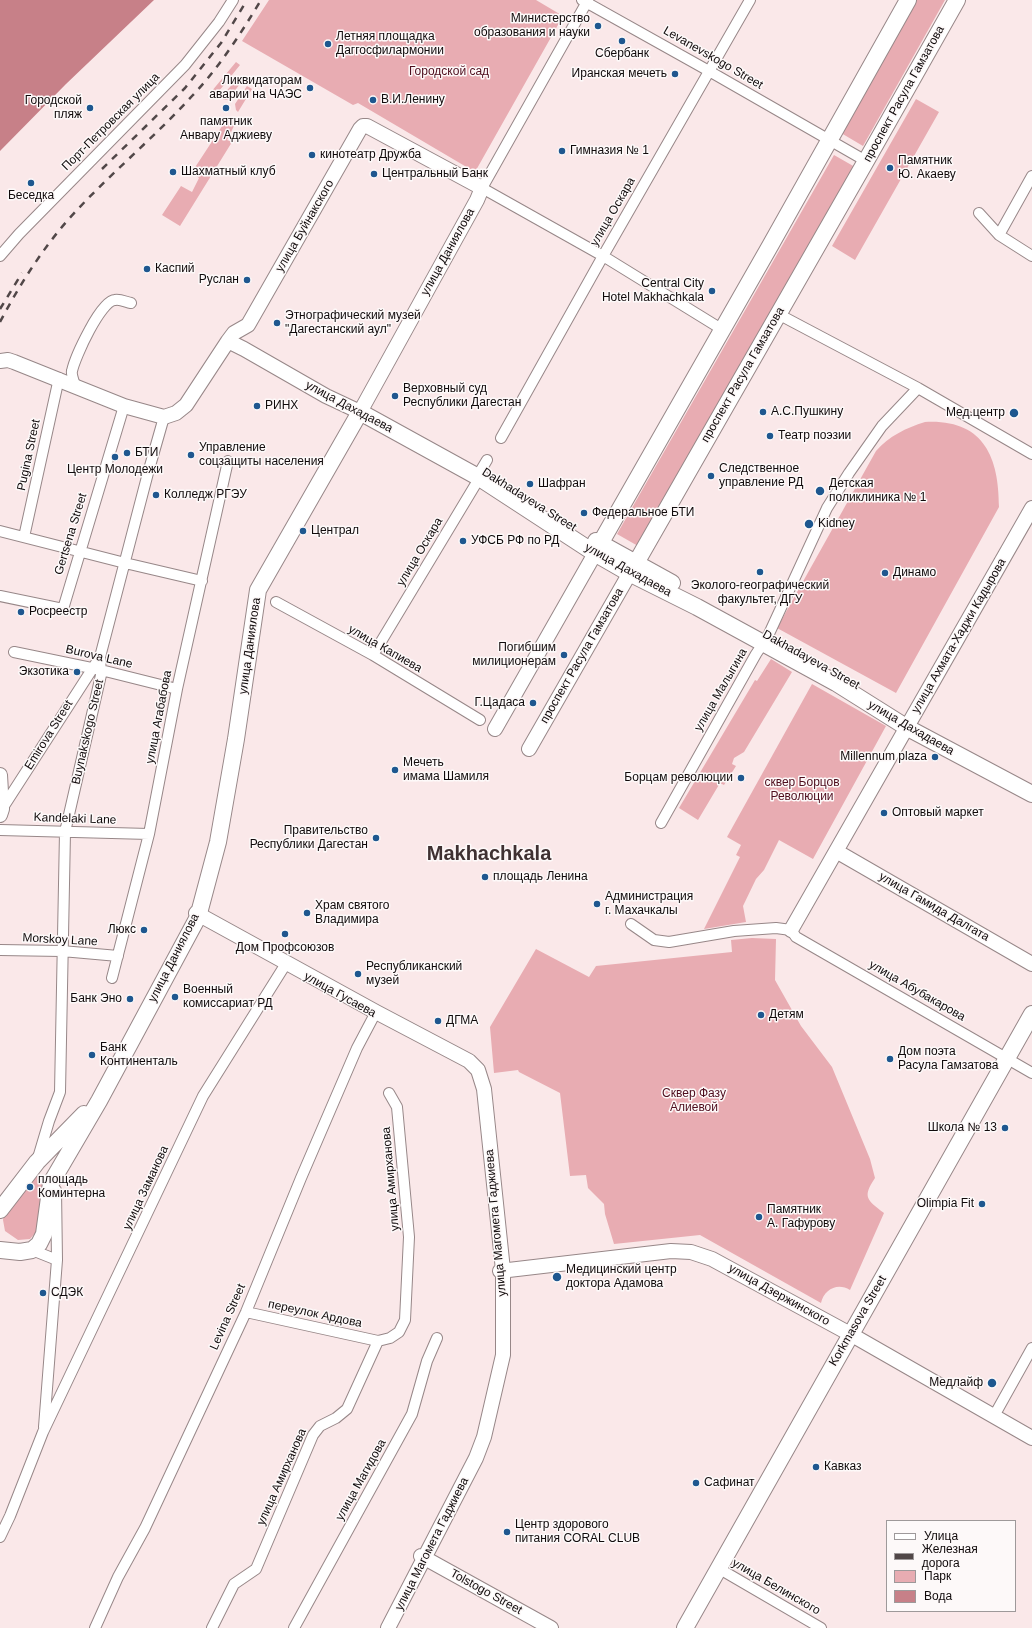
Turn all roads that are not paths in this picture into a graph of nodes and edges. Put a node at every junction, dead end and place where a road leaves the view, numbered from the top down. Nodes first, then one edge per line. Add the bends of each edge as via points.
1 (233, 0) edge
2 (750, 0) edge
3 (908, 0) edge
4 (956, 0) edge
5 (585, 1) edge
6 (709, 71) junction
7 (830, 141) junction
8 (866, 161) junction
9 (1032, 176) edge
10 (481, 188) junction
11 (979, 212) dead end
12 (999, 235) junction
13 (0, 256) edge
14 (603, 256) junction
15 (1032, 256) edge
16 (131, 303) dead end
17 (778, 314) junction
18 (723, 330) junction
19 (231, 337) junction
20 (1, 361) edge
21 (59, 378) junction
22 (75, 386) junction
23 (918, 388) junction
24 (124, 406) junction
25 (360, 409) junction
26 (164, 417) junction
27 (501, 438) dead end
28 (1032, 454) edge
29 (228, 461) dead end
30 (482, 469) junction
31 (1032, 508) edge
32 (0, 531) edge
33 (24, 537) junction
34 (598, 549) junction
35 (80, 552) junction
36 (125, 563) junction
37 (633, 568) junction
38 (202, 581) junction
39 (0, 596) edge
40 (276, 602) dead end
41 (766, 640) junction
42 (14, 652) dead end
43 (373, 656) junction
44 (96, 669) junction
45 (177, 689) junction
46 (480, 720) dead end
47 (908, 724) junction
48 (495, 729) dead end
49 (529, 749) dead end
50 (0, 774) edge
51 (1032, 787) edge
52 (1032, 794) edge
53 (1, 812) edge
54 (661, 823) dead end
55 (0, 830) edge
56 (65, 832) junction
57 (149, 834) junction
58 (836, 850) junction
59 (197, 915) junction
60 (631, 924) dead end
61 (791, 930) junction
62 (0, 950) edge
63 (62, 951) junction
64 (118, 956) junction
65 (286, 963) junction
66 (1032, 964) edge
67 (112, 978) dead end
68 (376, 1013) junction
69 (1032, 1014) edge
70 (1007, 1058) junction
71 (469, 1061) joint
72 (1032, 1073) edge
73 (479, 1080) joint
74 (389, 1093) dead end
75 (37, 1162) junction
76 (51, 1183) junction
77 (0, 1210) edge
78 (3, 1247) edge
79 (32, 1250) junction
80 (57, 1260) junction
81 (501, 1271) junction
82 (246, 1312) junction
83 (852, 1334) junction
84 (437, 1338) dead end
85 (378, 1340) junction
86 (1032, 1348) edge
87 (994, 1416) junction
88 (43, 1432) junction
89 (1032, 1438) edge
90 (0, 1537) edge
91 (423, 1557) junction
92 (718, 1568) junction
93 (94, 1628) edge
94 (212, 1628) edge
95 (294, 1628) edge
96 (382, 1628) edge
97 (388, 1628) edge
98 (551, 1628) edge
99 (685, 1628) edge
100 (821, 1628) edge

1 - 13 street, Порт-Петровская улица via 185,66
2 - 6 street, улица Оскара
3 - 7 main road
4 - 8 main road, проспект Расула Гамзатова
5 - 6 street, Levanevskogo Street
5 - 10 street, улица Даниялова
6 - 7 street, Levanevskogo Street
6 - 14 street, улица Оскара
7 - 8 street, Levanevskogo Street
7 - 18 main road
8 - 17 main road, проспект Расула Гамзатова
9 - 12 street
10 - 14 street
10 - 19 street, улица Буйнакского via 363,126 248,325
10 - 25 street, улица Даниялова via 477,200
11 - 12 street
12 - 15 street
14 - 18 street
14 - 27 street, улица Оскара
16 - 22 street via 115,300 110,302 91,326 82,342 72,372
17 - 23 street
17 - 37 main road, проспект Расула Гамзатова
18 - 34 main road
19 - 25 street
19 - 26 street via 186,405
20 - 21 street via 14,362
21 - 22 street
21 - 33 street, Pugina Street
22 - 24 street
23 - 28 street
23 - 41 street, улица Малыгина via 882,426 827,508
24 - 26 street
24 - 35 street, Gertsena Street
25 - 30 main road, улица Дахадаева
25 - 59 main road, улица Даниялова via 258,590 220,827
26 - 36 street
29 - 38 street, улица Агабабова
30 - 34 main road, улица Дахадаева
30 - 43 street, улица Оскара via 473,489
31 - 47 street, улица Ахмата-Хаджи Кадырова
32 - 33 street
33 - 35 street
34 - 37 main road, улица Дахадаева
34 - 48 street
35 - 36 street
35 - 39 street, Gertsena Street via 63,609
36 - 38 street
36 - 44 street, Emirova Street
37 - 41 main road, улица Дахадаева via 697,607
37 - 49 street, проспект Расула Гамзатова
38 - 45 street, улица Агабабова
40 - 43 street, улица Капиева
41 - 47 main road, улица Дахадаева
41 - 54 street, улица Малыгина
42 - 44 street, Burova Lane
43 - 46 street, улица Капиева
44 - 45 street, Burova Lane
44 - 53 street, Emirova Street
44 - 56 street, Buynakskogo Street via 101,675
45 - 57 street, улица Агабабова
47 - 51 main road
47 - 52 main road, улица Дахадаева
47 - 58 street, улица Ахмата-Хаджи Кадырова
50 - 53 street
55 - 56 street, Kandelaki Lane
56 - 57 street, Kandelaki Lane
56 - 63 street, Buynakskogo Street
57 - 64 street, улица Агабабова
58 - 61 street, улица Ахмата-Хаджи Кадырова
58 - 66 street, улица Гамида Далгата
59 - 65 street, улица Гусаева
59 - 75 main road, улица Даниялова via 97,1100
59 - 76 main road, улица Даниялова via 99,1101
60 - 61 street via 654,940 669,942 734,931 776,928
61 - 70 street, улица Абубакарова via 796,937
62 - 63 street, Morskoy Lane
63 - 64 street, Morskoy Lane
63 - 75 street, Buynakskogo Street via 60,1092
64 - 67 street, улица Агабабова
65 - 68 street, улица Гусаева
65 - 88 street, улица Заманова via 203,1096
68 - 71 street, улица Гусаева
68 - 73 street, улица Гусаева via 468,1062
68 - 82 street, Levina Street via 357,1048
69 - 70 main road, Korkmasova Street
70 - 72 street, улица Абубакарова
70 - 83 main road, Korkmasova Street
71 - 81 street, улица Магомета Гаджиева via 478,1070 484,1089
73 - 81 street, улица Магомета Гаджиева
74 - 85 street, улица Амирханова via 397,1107 409,1237 405,1320 399,1332 390,1338
75 - 76 main road via 47,1168
75 - 77 main road, улица Даниялова
76 - 79 main road, улица Даниялова via 44,1234
76 - 80 street, улица Заманова via 56,1190
78 - 79 main road via 20,1252
79 - 80 street
80 - 88 street, улица Заманова
81 - 83 street, улица Дзержинского via 671,1251 691,1252 712,1259
81 - 91 street, улица Магомета Гаджиева via 500,1355 492,1397 472,1457
82 - 85 street, переулок Ардова
82 - 93 street, Levina Street via 145,1528
83 - 87 street, улица Дзержинского
83 - 92 main road, Korkmasova Street
84 - 95 street, улица Магидова via 427,1361 412,1414
85 - 94 street, улица Амирханова via 347,1408 336,1418 320,1426 313,1435 256,1569 234,1584
86 - 87 street
87 - 89 street, улица Дзержинского
88 - 90 street, улица Заманова
91 - 96 street, улица Магомета Гаджиева
91 - 97 street, улица Магомета Гаджиева
91 - 98 street, Tolstogo Street
92 - 99 main road, Korkmasova Street
92 - 100 street, улица Белинского

